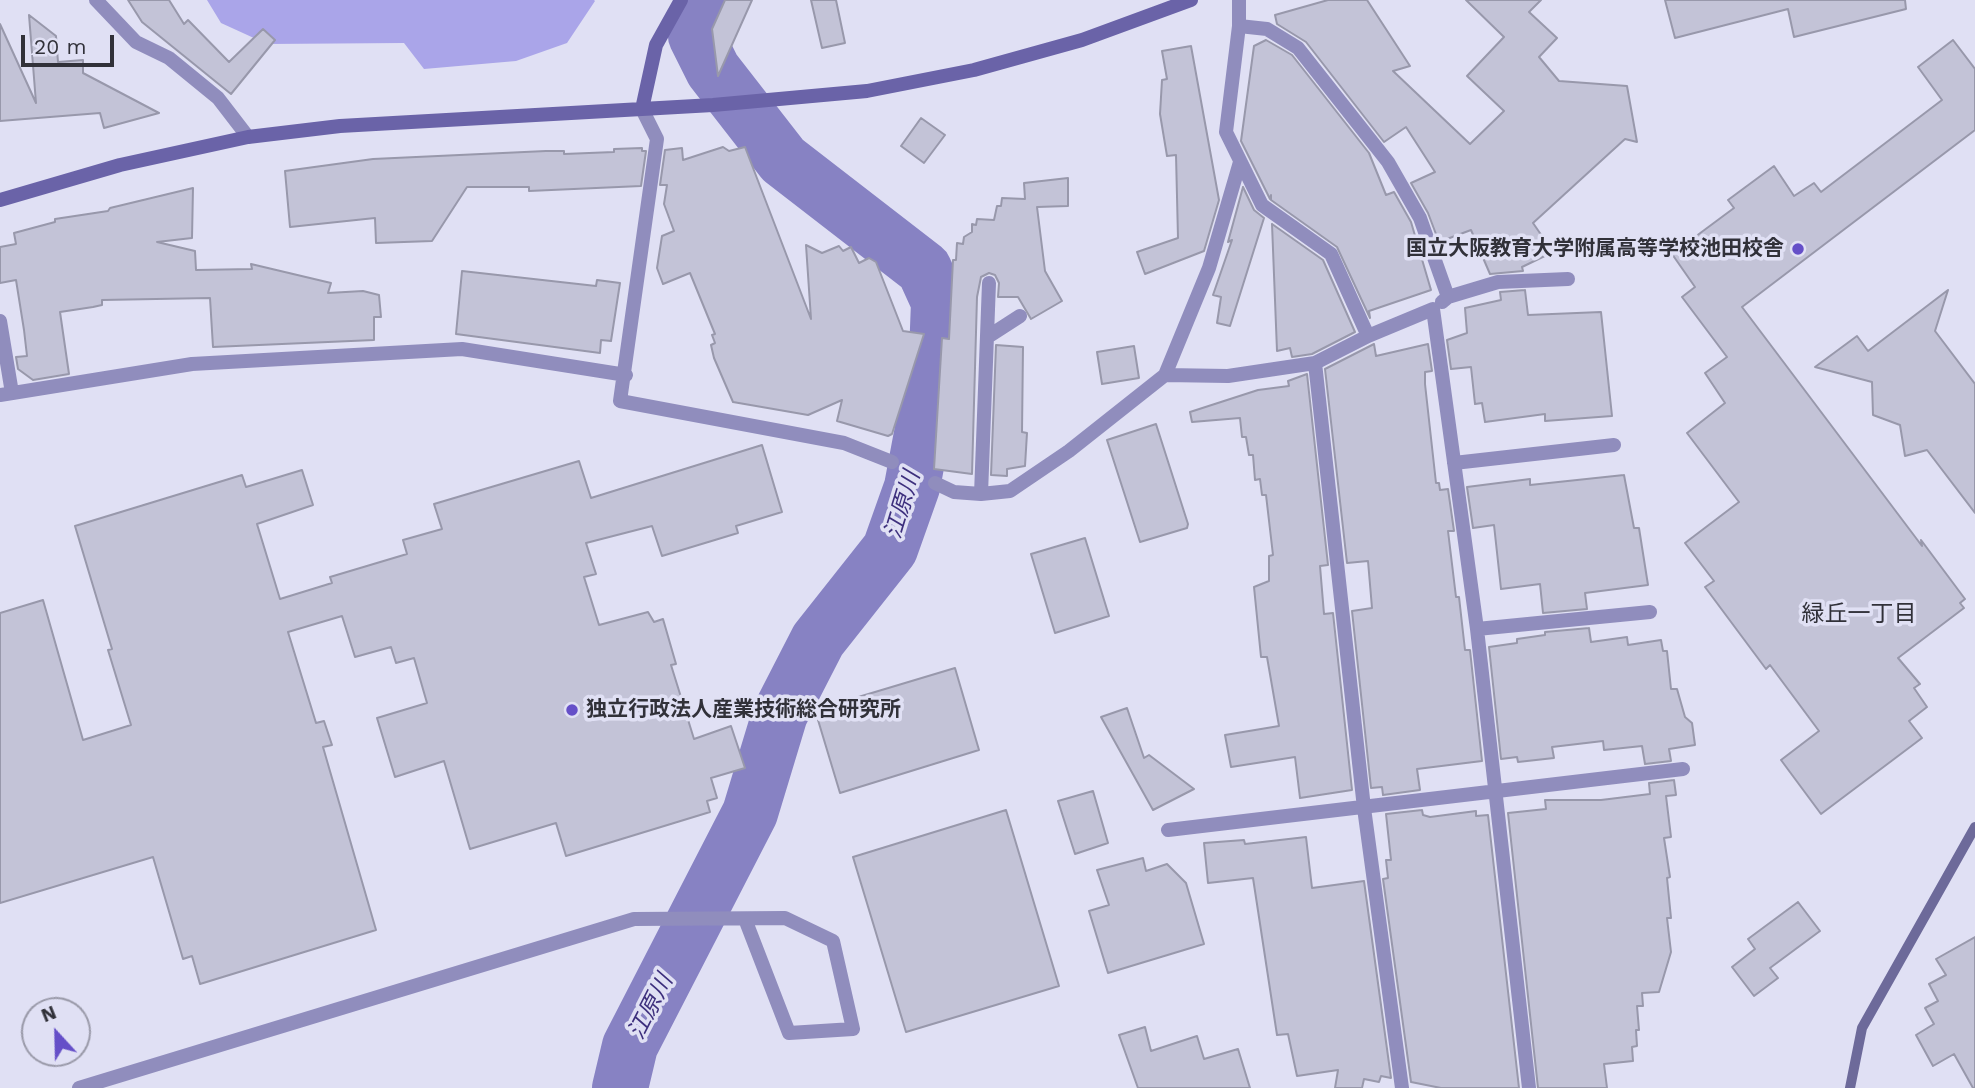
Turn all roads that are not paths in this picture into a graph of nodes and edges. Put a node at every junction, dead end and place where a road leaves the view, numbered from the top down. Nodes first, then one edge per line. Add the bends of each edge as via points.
1 (96, 0) edge
2 (681, 0) edge
3 (1191, 0) edge
4 (1239, 0) edge
5 (1239, 26) junction
6 (642, 109) junction
7 (248, 137) junction
8 (1240, 162) junction
9 (0, 200) edge
10 (1568, 279) dead end
11 (989, 283) dead end
12 (1448, 297) junction
13 (1433, 309) junction
14 (1020, 316) dead end
15 (0, 321) edge
16 (989, 336) junction
17 (1368, 336) junction
18 (1315, 363) junction
19 (626, 375) junction
20 (1166, 375) junction
21 (6, 394) edge
22 (1614, 445) dead end
23 (892, 462) dead end
24 (1454, 463) junction
25 (935, 483) dead end
26 (981, 494) junction
27 (1650, 612) dead end
28 (1477, 629) junction
29 (1683, 769) dead end
30 (1495, 792) junction
31 (1364, 808) junction
32 (1168, 830) dead end
33 (745, 919) junction
34 (79, 1088) edge
35 (1402, 1088) edge
36 (1529, 1088) edge

1 - 7 street via 136,42 169,58 218,98
2 - 6 street via 656,45
3 - 6 street via 1082,40 974,70 867,90
4 - 5 street
5 - 8 street via 1226,132
5 - 12 street via 1267,29 1298,48 1388,162 1420,218
6 - 7 street via 340,126
6 - 19 street via 657,139
7 - 9 street via 120,165
8 - 17 street via 1262,205 1331,254
8 - 20 street via 1209,268
10 - 12 street via 1499,282
11 - 16 street
12 - 13 street
13 - 17 street
13 - 24 street
14 - 16 street
15 - 21 street
16 - 26 street
17 - 18 street
18 - 20 street via 1228,376
18 - 31 street
19 - 21 street via 462,349 192,364
19 - 23 street via 620,401 844,443
20 - 26 street via 1010,491
22 - 24 street
24 - 28 street
25 - 26 street via 954,492
27 - 28 street
28 - 30 street
29 - 30 street
30 - 31 street
30 - 36 street
31 - 32 street
31 - 35 street
33 - 33 street via 789,1033 853,1029 833,941 785,918
33 - 34 street via 634,919

